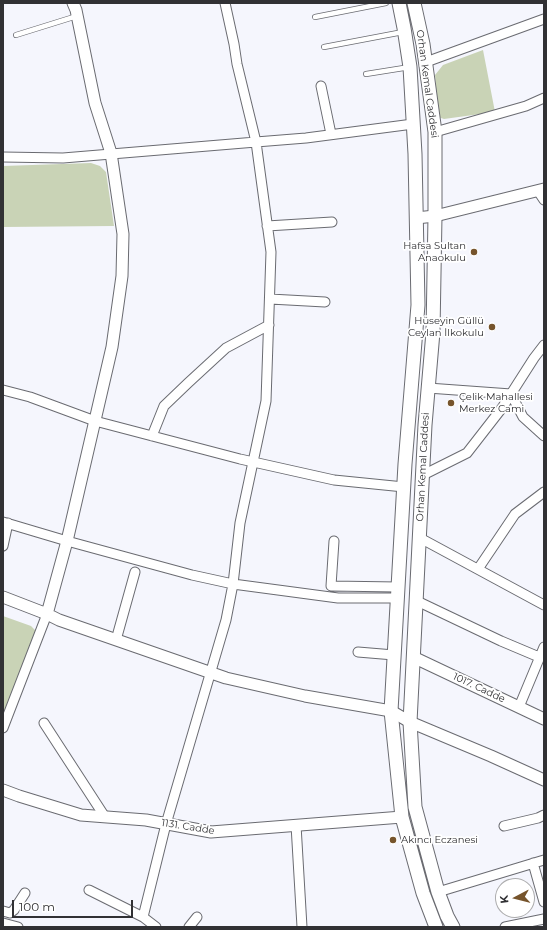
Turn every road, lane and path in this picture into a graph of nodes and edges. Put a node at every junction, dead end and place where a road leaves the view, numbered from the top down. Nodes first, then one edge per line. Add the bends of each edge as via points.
1 (73, 3) edge
2 (225, 3) edge
3 (386, 3) edge
4 (399, 3) edge
5 (414, 3) edge
6 (77, 16) junction
7 (315, 17) dead end
8 (544, 19) edge
9 (405, 32) junction
10 (16, 36) dead end
11 (324, 47) dead end
12 (426, 62) junction
13 (410, 68) junction
14 (366, 74) dead end
15 (321, 86) dead end
16 (544, 98) edge
17 (414, 124) junction
18 (435, 132) junction
19 (331, 134) junction
20 (256, 142) junction
21 (111, 153) junction
22 (3, 156) edge
23 (542, 193) edge
24 (436, 216) junction
25 (416, 218) junction
26 (332, 222) dead end
27 (267, 226) junction
28 (270, 299) junction
29 (325, 302) dead end
30 (269, 325) junction
31 (544, 345) edge
32 (428, 388) junction
33 (3, 390) edge
34 (511, 394) junction
35 (95, 421) junction
36 (152, 436) junction
37 (544, 436) edge
38 (253, 462) junction
39 (423, 476) junction
40 (404, 487) junction
41 (544, 492) edge
42 (6, 523) edge
43 (420, 538) junction
44 (67, 541) junction
45 (334, 541) dead end
46 (3, 546) edge
47 (478, 569) junction
48 (135, 572) dead end
49 (233, 584) junction
50 (398, 592) junction
51 (3, 597) edge
52 (417, 601) junction
53 (544, 605) edge
54 (47, 614) junction
55 (116, 640) junction
56 (544, 647) edge
57 (358, 652) dead end
58 (394, 655) junction
59 (413, 657) junction
60 (539, 657) junction
61 (211, 673) junction
62 (519, 707) junction
63 (391, 712) junction
64 (544, 719) edge
65 (410, 722) junction
66 (44, 723) dead end
67 (3, 728) edge
68 (544, 780) edge
69 (3, 790) edge
70 (544, 815) edge
71 (105, 817) junction
72 (402, 817) junction
73 (166, 824) junction
74 (296, 825) junction
75 (504, 826) dead end
76 (544, 860) edge
77 (533, 863) junction
78 (89, 890) dead end
79 (438, 892) junction
80 (25, 893) dead end
81 (544, 902) edge
82 (3, 911) edge
83 (143, 917) junction
84 (196, 917) dead end
85 (544, 919) edge
86 (3, 923) edge
87 (18, 927) edge
88 (155, 927) edge
89 (189, 927) edge
90 (302, 927) edge
91 (436, 927) edge
92 (453, 927) edge
93 (505, 927) edge

1 - 6 street
2 - 20 street
3 - 7 lane
4 - 9 main road, Orhan Kemal Caddesi
5 - 12 main road, Orhan Kemal Caddesi
6 - 10 lane
6 - 21 street via 95,103
8 - 12 street
9 - 11 lane
9 - 13 main road, Orhan Kemal Caddesi
12 - 18 main road, Orhan Kemal Caddesi
13 - 14 lane
13 - 17 main road, Orhan Kemal Caddesi
15 - 19 street
16 - 18 street via 526,106
17 - 19 street
17 - 25 main road, Orhan Kemal Caddesi
18 - 24 main road, Orhan Kemal Caddesi
19 - 20 street
20 - 21 street
20 - 27 street
21 - 22 street via 63,158
21 - 35 street via 123,234 122,276 112,347
23 - 24 street
24 - 25 street
24 - 32 main road, Orhan Kemal Caddesi via 433,332
25 - 40 main road, Orhan Kemal Caddesi via 418,305
26 - 27 street
27 - 28 street via 271,252
28 - 29 street
28 - 30 street
30 - 36 street via 226,348 188,383 164,406
30 - 38 street via 266,400
31 - 34 street
32 - 34 street
32 - 39 main road, Orhan Kemal Caddesi
33 - 35 street
34 - 37 street via 523,418
34 - 39 street via 467,453
35 - 36 street
35 - 44 street
36 - 38 street
38 - 40 street via 334,480
38 - 49 street via 240,523
39 - 43 main road, Orhan Kemal Caddesi
40 - 50 main road, Orhan Kemal Caddesi
41 - 47 street via 515,514
42 - 44 street
42 - 46 street
43 - 47 street
43 - 52 main road, Orhan Kemal Caddesi
44 - 49 street
44 - 54 street
45 - 50 street via 331,586
47 - 53 street
48 - 55 street
49 - 50 street via 338,598
49 - 61 street
50 - 58 main road, Orhan Kemal Caddesi
51 - 54 street
52 - 59 main road, Orhan Kemal Caddesi
52 - 60 street
54 - 55 street
54 - 67 street
55 - 61 street
56 - 60 street
57 - 58 street
58 - 63 main road, Orhan Kemal Caddesi
59 - 62 street, 1017. Cadde
59 - 65 main road, Orhan Kemal Caddesi
60 - 62 street
61 - 63 street via 305,696
61 - 73 street
62 - 64 street, 1017. Cadde
63 - 65 street
63 - 72 main road, Orhan Kemal Caddesi
65 - 68 street
65 - 79 main road, Orhan Kemal Caddesi via 415,807
66 - 71 street
69 - 71 street, 1131. Cadde via 81,815
70 - 75 street
71 - 73 street, 1131. Cadde
72 - 74 street, 1131. Cadde
72 - 91 main road, Orhan Kemal Caddesi via 423,893
73 - 74 street, 1131. Cadde via 211,832
73 - 83 street
74 - 90 street
76 - 77 street
77 - 79 street
77 - 81 street
78 - 83 street
79 - 92 main road, Orhan Kemal Caddesi
80 - 82 street via 14,910 10,913
83 - 88 street
84 - 89 street
85 - 93 street
86 - 87 street

